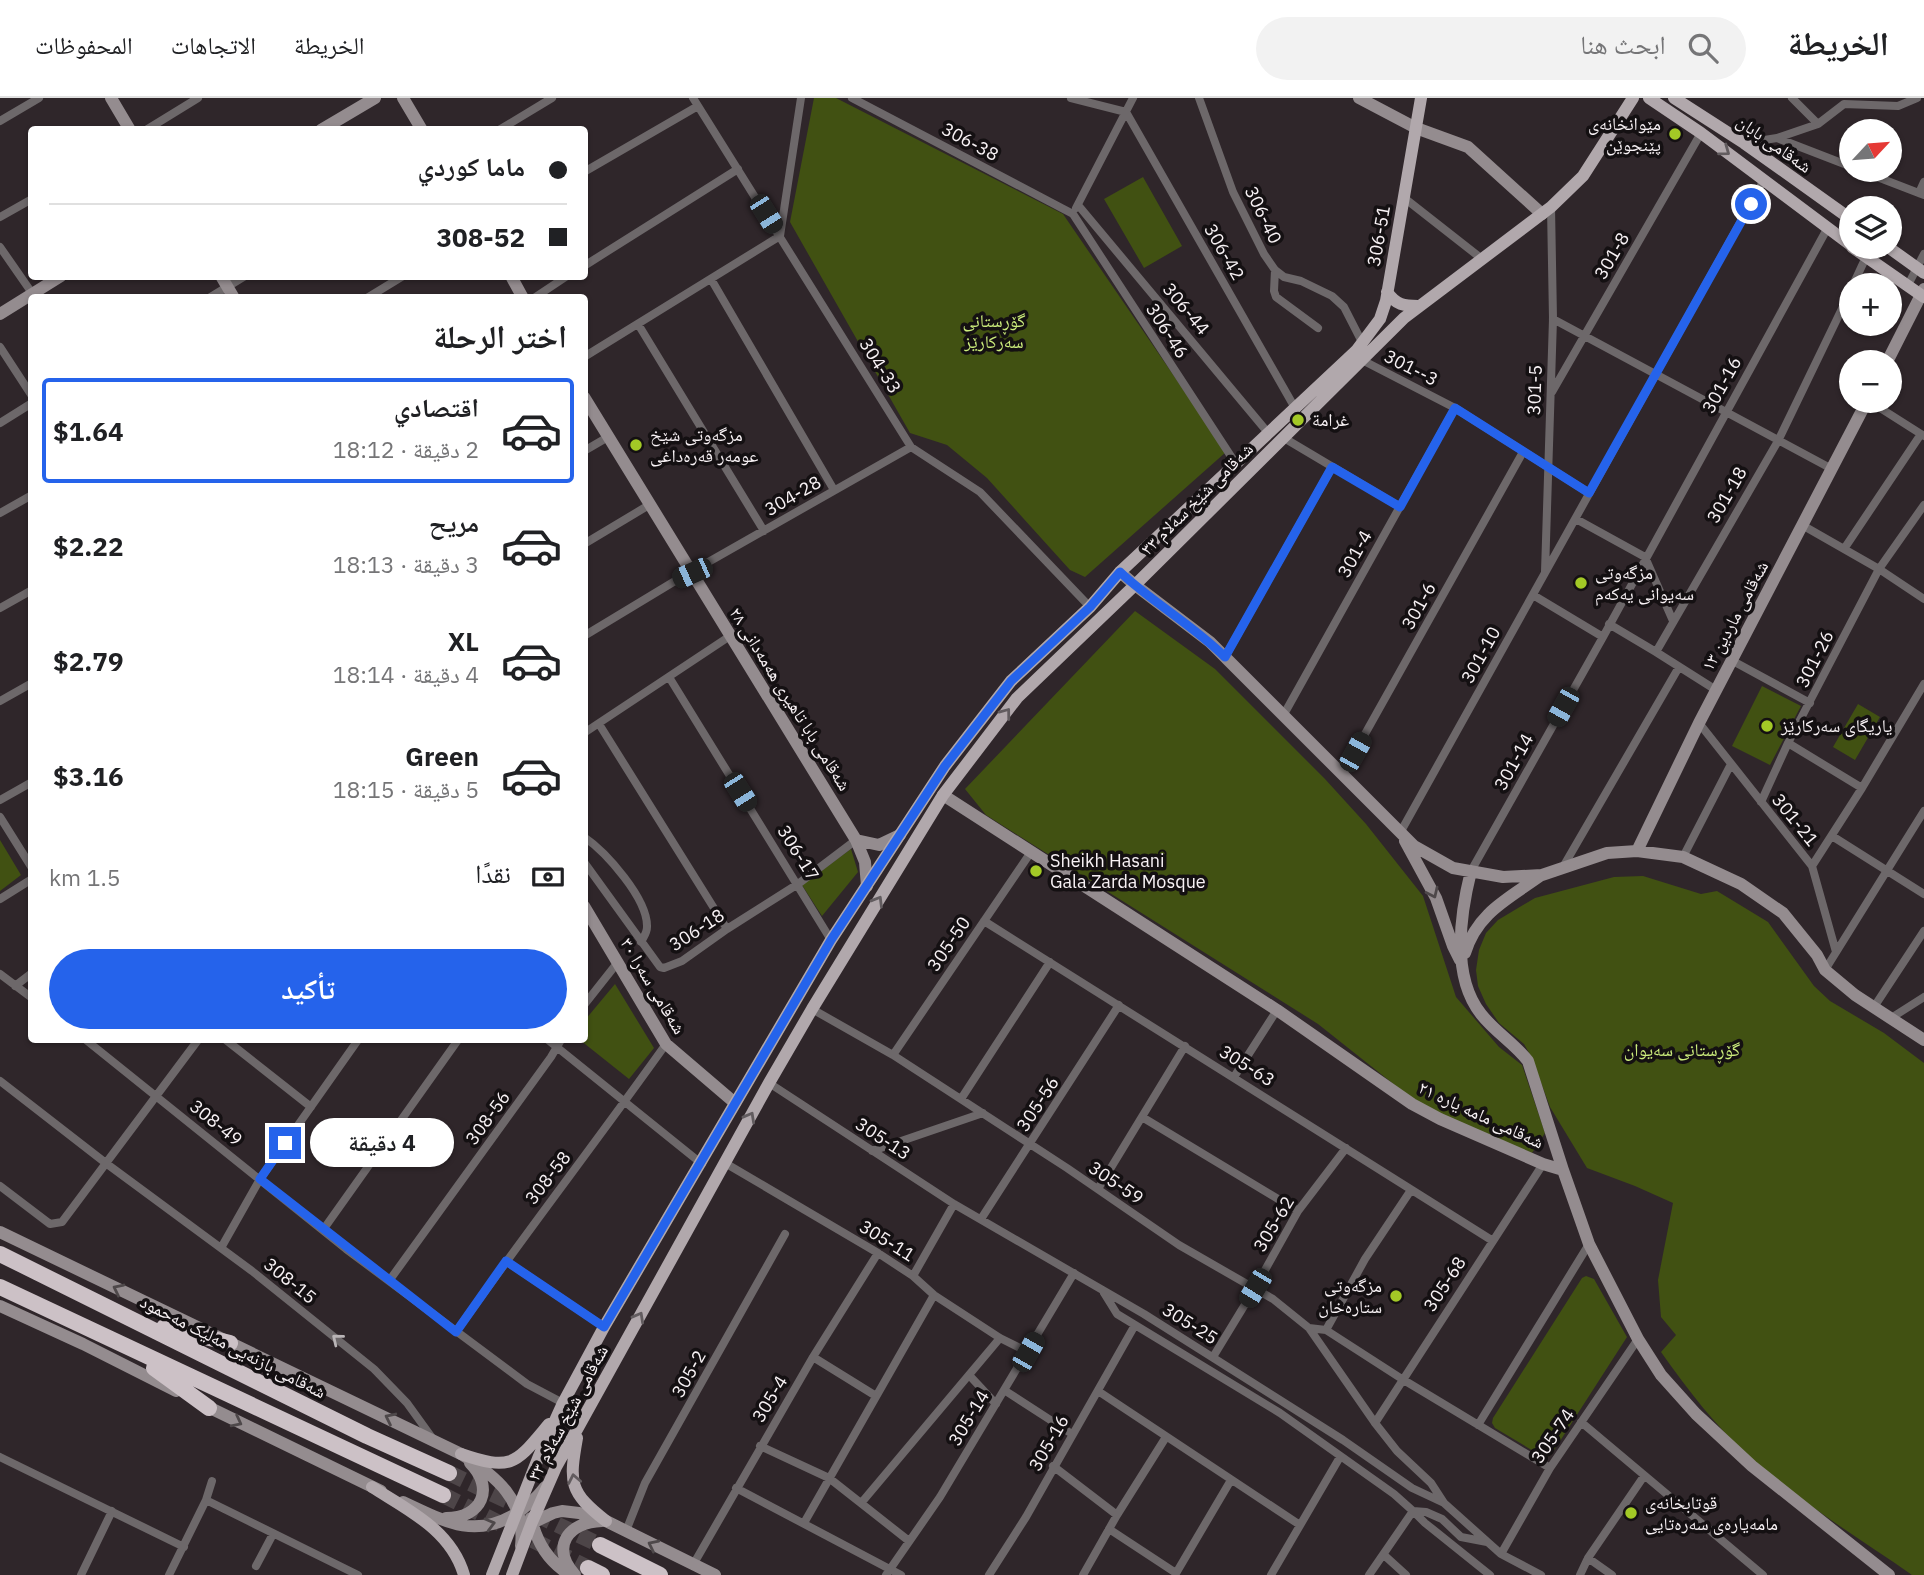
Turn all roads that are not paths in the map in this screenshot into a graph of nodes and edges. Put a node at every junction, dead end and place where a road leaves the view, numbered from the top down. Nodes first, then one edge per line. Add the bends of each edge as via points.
1 (39, 98) edge
2 (111, 98) edge
3 (198, 98) edge
4 (375, 98) edge
5 (403, 98) edge
6 (552, 98) edge
7 (693, 98) edge
8 (801, 98) edge
9 (852, 98) edge
10 (1071, 98) edge
11 (1133, 98) edge
12 (1199, 98) edge
13 (1359, 98) edge
14 (1421, 98) edge
15 (1633, 98) edge
16 (1649, 98) edge
17 (1674, 98) edge
18 (1793, 98) edge
19 (1917, 98) edge
20 (1845, 101) edge
21 (698, 106) junction
22 (1126, 113) junction
23 (0, 121) edge
24 (1818, 124) junction
25 (128, 126) edge
26 (152, 126) edge
27 (328, 126) edge
28 (420, 126) edge
29 (506, 126) edge
30 (1416, 128) junction
31 (1701, 133) junction
32 (1777, 138) junction
33 (1744, 143) junction
34 (1839, 162) edge
35 (738, 169) junction
36 (588, 170) edge
37 (1764, 180) junction
38 (1890, 182) edge
39 (1924, 182) edge
40 (1921, 194) edge
41 (1403, 197) junction
42 (28, 201) edge
43 (1078, 205) junction
44 (1547, 211) junction
45 (1839, 211) edge
46 (1073, 214) junction
47 (0, 217) edge
48 (1827, 229) junction
49 (780, 236) junction
50 (1839, 238) edge
51 (0, 247) edge
52 (1924, 254) edge
53 (1902, 257) edge
54 (1482, 259) junction
55 (1869, 259) edge
56 (588, 263) edge
57 (1275, 270) junction
58 (1921, 270) edge
59 (711, 279) junction
60 (54, 280) edge
61 (396, 280) edge
62 (561, 280) edge
63 (1908, 285) junction
64 (1387, 292) junction
65 (32, 293) joint
66 (1923, 293) edge
67 (374, 294) edge
68 (540, 294) edge
69 (28, 296) edge
70 (1418, 306) junction
71 (0, 314) edge
72 (1839, 314) edge
73 (1553, 319) junction
74 (638, 324) junction
75 (1318, 328) dead end
76 (1584, 336) junction
77 (1363, 344) junction
78 (0, 347) edge
79 (1893, 350) edge
80 (588, 355) edge
81 (1360, 359) junction
82 (1655, 373) junction
83 (28, 390) edge
84 (1322, 390) junction
85 (1551, 394) junction
86 (588, 404) edge
87 (28, 406) edge
88 (1295, 408) junction
89 (1455, 408) junction
90 (1725, 411) junction
91 (1862, 413) edge
92 (1887, 413) edge
93 (0, 423) edge
94 (1269, 434) junction
95 (1922, 435) edge
96 (608, 437) junction
97 (1284, 438) junction
98 (1778, 440) junction
99 (911, 447) junction
100 (588, 449) edge
101 (1523, 452) junction
102 (1236, 464) junction
103 (1332, 467) junction
104 (1549, 469) junction
105 (1832, 469) junction
106 (835, 490) junction
107 (1589, 493) junction
108 (28, 497) edge
109 (649, 505) junction
110 (1924, 505) edge
111 (1400, 507) junction
112 (0, 513) edge
113 (1576, 519) junction
114 (1802, 525) junction
115 (764, 531) junction
116 (588, 542) edge
117 (1844, 549) junction
118 (1645, 557) junction
119 (1879, 569) junction
120 (1120, 572) junction
121 (692, 573) junction
122 (1545, 573) junction
123 (1135, 585) junction
124 (28, 592) edge
125 (1533, 595) junction
126 (1924, 599) edge
127 (1090, 607) junction
128 (0, 608) edge
129 (1674, 621) junction
130 (1609, 624) junction
131 (588, 634) edge
132 (730, 636) junction
133 (1603, 637) junction
134 (1656, 652) junction
135 (1225, 657) junction
136 (1731, 660) junction
137 (1679, 667) junction
138 (668, 677) junction
139 (1924, 684) edge
140 (28, 685) edge
141 (1716, 690) junction
142 (0, 701) edge
143 (1810, 703) junction
144 (1283, 716) junction
145 (1699, 723) junction
146 (599, 724) junction
147 (588, 731) edge
148 (1788, 743) junction
149 (1731, 764) junction
150 (1342, 775) junction
151 (28, 784) edge
152 (1862, 788) junction
153 (943, 795) junction
154 (0, 800) edge
155 (1760, 802) junction
156 (1924, 811) edge
157 (0, 817) edge
158 (1400, 833) junction
159 (900, 835) junction
160 (1832, 836) junction
161 (856, 840) junction
162 (588, 841) edge
163 (1637, 851) junction
164 (1031, 852) junction
165 (1683, 857) junction
166 (28, 862) edge
167 (1812, 866) junction
168 (1563, 867) junction
169 (588, 868) edge
170 (1886, 870) junction
171 (1471, 871) junction
172 (1542, 875) junction
173 (28, 882) edge
174 (798, 884) junction
175 (867, 886) junction
176 (1924, 894) edge
177 (0, 899) edge
178 (588, 913) edge
179 (984, 921) junction
180 (727, 929) junction
181 (1924, 931) edge
182 (835, 935) junction
183 (855, 939) junction
184 (641, 942) junction
185 (1836, 952) junction
186 (823, 954) junction
187 (618, 962) junction
188 (1050, 962) junction
189 (1462, 964) junction
190 (838, 966) junction
191 (1825, 970) junction
192 (0, 974) edge
193 (28, 976) edge
194 (15, 986) junction
195 (28, 995) edge
196 (1924, 997) edge
197 (588, 1000) edge
198 (1119, 1005) junction
199 (1874, 1007) junction
200 (812, 1009) junction
201 (1277, 1010) junction
202 (1891, 1018) junction
203 (1924, 1040) edge
204 (90, 1043) edge
205 (196, 1043) edge
206 (230, 1043) edge
207 (356, 1043) edge
208 (456, 1043) edge
209 (559, 1043) edge
210 (666, 1044) junction
211 (1185, 1046) junction
212 (894, 1055) junction
213 (1234, 1077) junction
214 (0, 1081) edge
215 (769, 1083) junction
216 (156, 1095) junction
217 (961, 1099) junction
218 (625, 1101) junction
219 (735, 1103) junction
220 (310, 1107) junction
221 (984, 1114) junction
222 (1142, 1117) junction
223 (1030, 1144) junction
224 (1346, 1148) junction
225 (872, 1151) junction
226 (724, 1163) junction
227 (107, 1164) junction
228 (702, 1164) junction
229 (1543, 1164) junction
230 (1563, 1170) junction
231 (260, 1179) junction
232 (0, 1186) edge
233 (1098, 1189) junction
234 (1411, 1189) junction
235 (954, 1204) junction
236 (1298, 1211) junction
237 (981, 1219) junction
238 (323, 1230) junction
239 (0, 1232) edge
240 (785, 1234) dead end
241 (1493, 1241) junction
242 (0, 1242) edge
243 (1589, 1244) junction
244 (222, 1248) junction
245 (878, 1253) junction
246 (0, 1254) edge
247 (506, 1261) junction
248 (36, 1270) junction
249 (1074, 1273) junction
250 (914, 1276) junction
251 (389, 1281) junction
252 (0, 1287) edge
253 (1255, 1288) junction
254 (1103, 1290) junction
255 (934, 1295) junction
256 (0, 1306) edge
257 (136, 1321) junction
258 (1135, 1325) junction
259 (604, 1327) junction
260 (1309, 1328) junction
261 (1326, 1330) junction
262 (456, 1332) junction
263 (1000, 1338) junction
264 (1638, 1339) junction
265 (230, 1343) junction
266 (127, 1348) junction
267 (1028, 1352) junction
268 (813, 1357) junction
269 (1213, 1357) junction
270 (969, 1375) junction
271 (1402, 1379) junction
272 (1004, 1390) junction
273 (1098, 1391) junction
274 (876, 1396) junction
275 (996, 1404) junction
276 (209, 1408) junction
277 (561, 1408) junction
278 (1581, 1422) junction
279 (1375, 1423) junction
280 (580, 1424) junction
281 (1478, 1425) junction
282 (1072, 1434) junction
283 (1166, 1437) junction
284 (434, 1441) junction
285 (760, 1446) junction
286 (461, 1454) junction
287 (539, 1456) junction
288 (0, 1457) edge
289 (1340, 1457) junction
290 (1053, 1466) junction
291 (556, 1467) junction
292 (1550, 1468) junction
293 (449, 1474) tunnel mouth
294 (1644, 1476) junction
295 (829, 1478) junction
296 (1231, 1480) junction
297 (212, 1481) dead end
298 (372, 1487) junction
299 (736, 1488) junction
300 (443, 1495) tunnel mouth
301 (206, 1500) junction
302 (862, 1502) junction
303 (530, 1503) junction
304 (1444, 1503) junction
305 (112, 1511) junction
306 (1413, 1511) junction
307 (518, 1512) junction
308 (1117, 1515) junction
309 (436, 1517) junction
310 (606, 1521) junction
311 (804, 1523) junction
312 (1300, 1525) junction
313 (527, 1526) junction
314 (1109, 1530) junction
315 (625, 1531) junction
316 (273, 1534) junction
317 (909, 1541) junction
318 (1487, 1542) junction
319 (600, 1545) tunnel mouth
320 (184, 1547) junction
321 (1501, 1553) junction
322 (1384, 1555) junction
323 (500, 1556) junction
324 (1588, 1558) junction
325 (693, 1565) junction
326 (256, 1566) dead end
327 (515, 1569) edge
328 (888, 1572) edge
329 (584, 1573) edge
330 (1175, 1574) edge
331 (1759, 1574) edge
332 (81, 1575) edge
333 (169, 1575) edge
334 (358, 1575) edge
335 (464, 1575) edge
336 (492, 1575) edge
337 (660, 1575) edge
338 (715, 1575) edge
339 (901, 1575) edge
340 (989, 1575) edge
341 (1083, 1575) edge
342 (1271, 1575) edge
343 (1369, 1575) edge
344 (1406, 1575) edge
345 (1490, 1575) edge
346 (1541, 1575) edge
347 (1580, 1575) edge
348 (1612, 1575) edge
349 (1889, 1575) edge

1 - 23 street
2 - 25 street
3 - 26 street
4 - 27 street
5 - 28 street
6 - 29 street
7 - 21 street, 304-33
8 - 49 street
9 - 46 street, 306-38
10 - 22 street
11 - 22 street
12 - 57 street, 306-40 via 1233,192
13 - 30 street
14 - 30 main road, 306-51
15 - 44 main road, شەقامی شێخ سەلام ٣٣ via 1583,176
16 - 31 main road
17 - 33 main road, شەقامی بابان
18 - 24 street
19 - 20 street via 1898,106
20 - 24 street
21 - 35 street, 304-33
21 - 36 street
22 - 43 street
22 - 88 street, 306-42
24 - 32 street
30 - 41 main road, 306-51
30 - 44 street via 1468,147
31 -> 37 main road
31 - 76 street, 301-8
32 - 33 street
32 - 34 street
33 - 45 main road, شەقامی بابان
35 - 49 street, 304-33
35 - 56 street
37 - 48 main road
37 - 82 street, 301-10
38 - 40 street
39 - 40 street
41 - 54 street
41 - 64 main road, 306-51
42 - 47 street
43 - 46 street
43 - 94 street, 306-44
44 - 54 main road, شەقامی شێخ سەلام ٣٣
44 - 73 street, 301-5
46 - 102 street, 306-46
48 - 50 main road
48 - 90 street, 301-16
49 - 59 street
49 - 99 street, 304-33
51 - 65 street
52 - 58 street
53 - 58 main road
54 - 70 main road, شەقامی شێخ سەلام ٣٣
55 - 63 main road
57 - 75 street via 1276,297
57 - 77 street, 306-40 via 1332,296 1344,307
58 - 63 street
59 - 74 street
59 - 106 street
60 - 65 street
61 - 67 street
62 - 68 street
63 - 66 main road
64 - 70 main road via 1403,306
64 - 77 main road, 306-51 via 1380,319
66 - 79 street
69 - 71 street
70 - 81 main road, شەقامی شێخ سەلام ٣٣
72 - 98 street, 301-18
73 - 76 street
73 - 85 street, 301-5
74 - 80 street
74 - 115 street
76 - 82 street
76 - 85 street, 301-8
77 - 84 main road, شەقامی شێخ سەلام ٣٣
78 - 83 street
81 - 84 main road, شەقامی شێخ سەلام ٣٣
81 - 89 street, 301--3
82 - 90 street
82 - 107 street, 301-10
84 - 88 main road, شەقامی شێخ سەلام ٣٣
84 - 97 main road, شەقامی شێخ سەلام ٣٣
85 - 104 street, 301-5
86 - 96 street, شەقامی بابا تاهیری هەمەدانی ٢٨
87 - 93 street
88 - 94 main road, شەقامی شێخ سەلام ٣٣
89 - 101 street, 301--3
89 - 111 street, 301-4
90 - 98 street
90 - 118 street, 301-16
91 - 105 street, شەقامی ماردین ١٣
92 - 95 street
94 - 102 main road, شەقامی شێخ سەلام ٣٣
95 - 117 street
96 - 100 street
96 - 109 street, شەقامی بابا تاهیری هەمەدانی ٢٨
97 - 103 street
97 - 123 main road, شەقامی شێخ سەلام ٣٣
98 - 105 street
98 - 129 street, 301-18
99 - 106 street, 304-28
99 - 127 street, 304-33 via 980,492
101 - 104 street, 301--3
101 - 150 street, 301-6
102 - 120 main road, شەقامی شێخ سەلام ٣٣
103 - 111 street
103 - 135 street
104 - 107 street, 301--3
104 - 122 street, 301-5
105 - 114 street, شەقامی ماردین ١٣
106 - 115 street, 304-28
107 - 113 street, 301-10
108 - 112 street
109 - 116 street
109 - 121 street, شەقامی بابا تاهیری هەمەدانی ٢٨
110 - 119 street, 301-26
111 - 144 street, 301-4
113 - 118 street
113 - 122 street, 301-10
114 - 117 street
114 - 136 street, شەقامی ماردین ١٣
115 - 121 street, 304-28
117 - 119 street
118 - 129 street
118 - 130 street, 301-14
119 - 126 street
119 - 143 street, 301-26
120 - 123 street
120 - 127 main road, شەقامی شێخ سەلام ٣٣
121 - 131 street, 304-28
121 - 132 street, شەقامی بابا تاهیری هەمەدانی ٢٨
122 - 125 street, 301-10
123 - 135 street
153 -> 123 main road, شەقامی شێخ سەلام ٣٣ via 1017,698
124 - 128 street
125 - 133 street
125 - 158 street, 301-10
127 - 159 main road, شەقامی شێخ سەلام ٣٣ via 1011,681 945,766
129 - 134 street, 301-18
130 - 133 street, 301-14
130 - 134 street
132 - 138 street
132 - 161 street, شەقامی بابا تاهیری هەمەدانی ٢٨
133 - 171 street, 301-14
134 - 137 street
135 - 144 street
136 - 141 street, شەقامی ماردین ١٣
136 - 143 street
137 - 141 street
137 - 168 street
138 - 146 street
138 - 174 street, 306-17
139 - 152 street
140 - 142 street
141 - 145 street, شەقامی ماردین ١٣
143 - 148 street, 301-26
144 - 150 street
145 - 149 street, 301-21
145 - 163 street, شەقامی ماردین ١٣
146 - 147 street
146 - 180 street
148 - 152 street
148 - 155 street, 301-26
149 - 155 street, 301-21
149 - 165 street
150 - 158 street
151 - 154 street
152 - 160 street
153 - 164 street, شەقامی مامە یارە ٢١
183 -> 153 main road, شەقامی شێخ سەلام ٣٣
155 - 167 street, 301-21
156 - 170 street
157 - 166 street
158 - 171 street via 1453,868
158 -> 189 street via 1436,898
159 - 161 street via 879,845
159 - 175 main road, شەقامی شێخ سەلام ٣٣
160 - 167 street
160 - 170 street
161 - 174 street, 306-18
161 - 175 street, شەقامی بابا تاهیری هەمەدانی ٢٨ via 865,862
162 - 184 street via 632,887 647,922
163 - 165 street
163 - 168 street via 1607,853
164 - 179 street, 305-50
164 - 201 street, شەقامی مامە یارە ٢١
165 - 191 street via 1741,884 1783,913
167 - 185 street, 301-21
168 - 172 street
169 - 184 street, 306-18
170 - 176 street
170 - 185 street
171 - 172 street via 1503,877
171 - 189 street via 1462,919
172 - 189 street via 1476,926
173 - 177 street
174 - 180 street, 306-18
174 - 182 street, 306-17
175 - 182 main road, شەقامی شێخ سەلام ٣٣
178 - 187 street, شەقامی سەرا ٣٠
179 - 188 street, 305-63
179 - 212 street, 305-50
180 - 184 street, 306-18 via 682,961 664,968
181 - 199 street
182 - 183 main road
182 - 186 main road, شەقامی شێخ سەلام ٣٣
183 - 190 main road, شەقامی شێخ سەلام ٣٣
185 - 191 street
186 - 190 main road via 834,956
186 - 219 main road, شەقامی شێخ سەلام ٣٣
187 - 197 street
187 - 210 street, شەقامی سەرا ٣٠
188 - 198 street, 305-63
188 - 217 street
189 - 230 street via 1471,999 1482,1016 1528,1061
190 - 200 main road, شەقامی شێخ سەلام ٣٣
191 - 199 street
192 - 194 street
193 - 194 street
194 - 195 street
196 - 202 street
198 - 211 street, 305-63
198 - 223 street, 305-56
199 - 202 street
200 - 212 street, 305-59
200 - 215 main road, شەقامی شێخ سەلام ٣٣
201 - 213 street
201 - 229 street, شەقامی مامە یارە ٢١ via 1412,1104
202 - 203 street
204 - 216 street, 308-49
205 - 216 street
206 - 220 street
207 - 220 street
208 - 238 street
209 - 218 street
209 - 251 street, 308-56
210 - 218 street, 308-58
210 - 219 street, شەقامی سەرا ٣٠
211 - 213 street, 305-63
211 - 222 street
212 - 217 street, 305-59
213 - 224 street, 305-63
214 - 227 street, 308-15
215 - 225 street, 305-13
226 -> 215 main road, شەقامی شێخ سەلام ٣٣
216 - 227 street
216 - 231 street, 308-49
217 - 221 street, 305-59
218 - 228 street
218 - 247 street, 308-58
219 - 228 main road, شەقامی شێخ سەلام ٣٣
220 - 231 street
221 - 223 street, 305-59
221 - 225 street
222 - 233 street
222 - 236 street
223 - 233 street, 305-59
223 - 237 street, 305-56
224 - 234 street, 305-63
224 - 236 street, 305-62
225 - 235 street, 305-13
226 - 245 street, 305-11
280 -> 226 main road, شەقامی شێخ سەلام ٣٣
227 - 232 street via 56,1225
227 - 244 street, 308-15
228 - 259 main road, شەقامی شێخ سەلام ٣٣
229 - 230 street, شەقامی مامە یارە ٢١
229 - 241 street, 305-68
230 - 243 street
231 - 238 street, 308-49
231 - 244 street
233 - 253 street, 305-59 via 1179,1245
234 - 241 street, 305-63
234 - 261 street
235 - 237 street, 305-13
235 - 250 street
236 - 253 street, 305-62
237 - 249 street, 305-25
238 - 251 street, 308-49
265 -> 239 street
240 - 315 street, 305-2 via 645,1483
241 - 271 street, 305-68
242 - 248 highway
243 - 264 street
243 - 281 street
284 -> 244 street, 308-15 via 386,1380
245 - 250 street, 305-11
245 - 268 street, 305-4
246 - 248 highway, شەقامی بازنەیی مەلیک مەحمود
247 - 259 street
247 - 262 street, 308-58
248 - 257 highway, شەقامی بازنەیی مەلیک مەحمود
249 - 254 street, 305-25
249 - 267 street, 305-14
250 - 255 street, 305-11
251 - 262 street, 308-49
252 - 266 highway
253 - 260 street, 305-59
253 - 269 street, 305-62
254 - 258 street via 1116,1314
254 - 269 street, 305-25
255 - 263 street, 305-11
255 - 274 street
256 - 276 street
257 - 265 highway
257 - 293 highway, شەقامی بازنەیی مەلیک مەحمود
258 - 273 street, 305-16
258 - 289 street via 1280,1413
259 - 277 main road, شەقامی شێخ سەلام ٣٣
260 - 261 street
260 - 279 street, 305-59
261 - 271 street
262 - 277 street, 308-49
263 - 267 street, 305-11
263 - 270 street
264 - 278 street, 305-74
264 - 349 street via 1661,1375 1752,1466
284 -> 265 street
266 - 276 highway
266 - 300 highway
267 - 272 street, 305-14
268 - 274 street
268 - 285 street, 305-4
269 - 304 street, 305-25 via 1412,1488
270 - 275 street
270 - 302 street
271 - 279 street, 305-68
271 - 281 street
272 - 275 street, 305-14
272 - 282 street
273 - 282 street, 305-16
273 - 283 street
274 - 295 street
275 - 317 street, 305-14
276 -> 298 street
277 - 286 main road via 513,1461 496,1464
277 - 287 main road, شەقامی شێخ سەلام ٣٣
278 - 292 street, 305-74
278 - 294 street
279 - 304 street, 305-59
280 - 291 main road, شەقامی شێخ سەلام ٣٣
310 -> 280 main road via 582,1500 572,1481
281 - 292 street
282 - 290 street, 305-16
283 - 296 street
283 - 308 street
284 - 286 street
285 - 295 street
285 - 299 street, 305-4
286 - 307 street via 496,1478
286 - 309 street via 481,1479 482,1498 466,1515
287 - 303 street
287 - 307 main road, شەقامی شێخ سەلام ٣٣
288 - 305 street
289 - 306 street
289 - 312 street
290 - 308 street
290 - 340 street, 305-16
291 - 303 street
291 - 313 main road, شەقامی شێخ سەلام ٣٣
292 - 321 street, 305-74
294 - 324 street
294 - 331 street
295 - 302 street
295 - 311 street
296 - 312 street
296 - 330 street
297 - 301 street
298 - 309 street
298 - 335 main road via 439,1533
299 - 311 street
299 - 325 street, 305-4
301 - 316 street
301 - 320 street
302 - 317 street
303 - 307 street
303 - 313 street
304 - 318 street
305 - 320 street
305 - 332 street
306 - 318 street via 1442,1519 1461,1537
306 - 322 street
306 - 345 street
309 -> 307 street via 461,1526 486,1527
307 - 313 street
307 - 323 main road, شەقامی شێخ سەلام ٣٣
308 - 314 street
310 - 313 street via 562,1511
310 - 315 street
310 - 329 street via 585,1524 567,1536 563,1553
311 - 328 street
312 - 342 street
313 - 323 street, شەقامی شێخ سەلام ٣٣
313 - 327 main road, شەقامی شێخ سەلام ٣٣
313 - 329 street via 557,1566
314 - 330 street
314 - 341 street
325 -> 315 street
316 - 326 street
316 - 334 street
317 - 328 street, 305-14
318 - 321 street
319 - 337 highway
320 - 333 street
321 - 346 street
322 - 343 street
322 - 344 street
323 - 336 main road, شەقامی شێخ سەلام ٣٣
324 - 347 street
324 - 348 street
325 - 338 street
328 - 339 street

